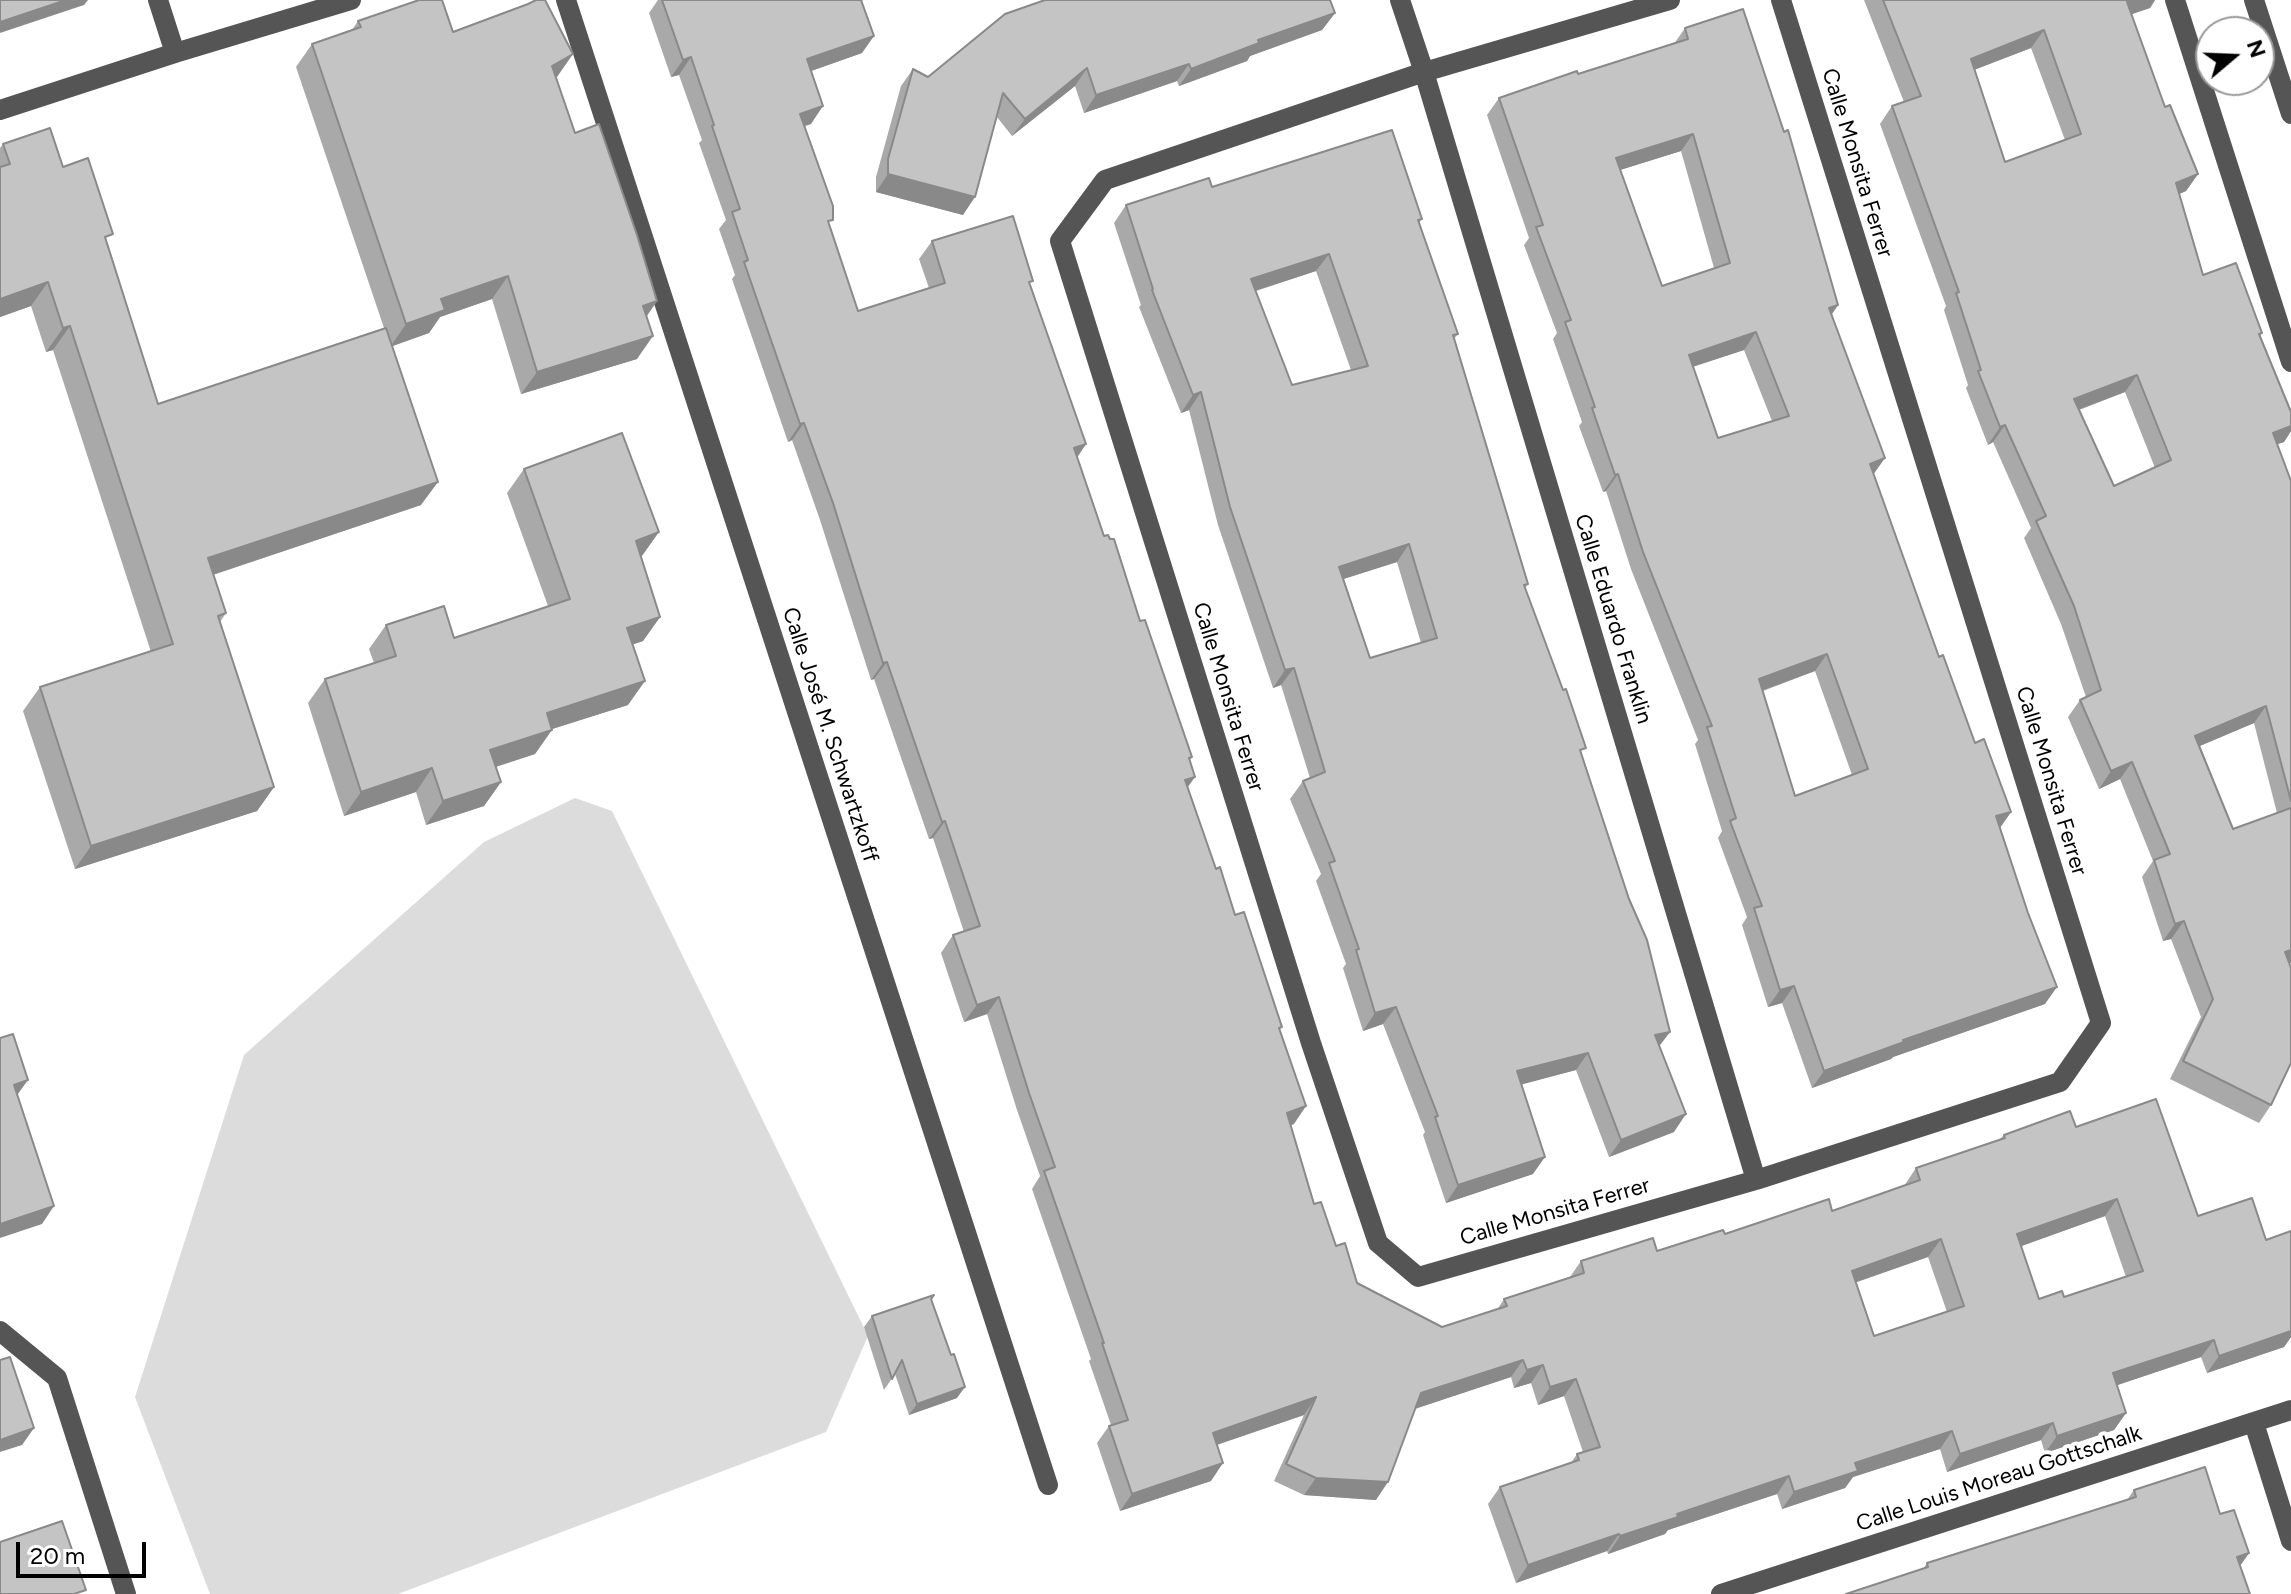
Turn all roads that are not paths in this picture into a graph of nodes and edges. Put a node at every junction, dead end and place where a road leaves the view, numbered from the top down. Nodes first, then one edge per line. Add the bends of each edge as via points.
1 (158, 0) edge
2 (351, 0) edge
3 (566, 0) edge
4 (1400, 0) edge
5 (1670, 0) edge
6 (1781, 0) edge
7 (2175, 0) edge
8 (2254, 0) edge
9 (175, 53) junction
10 (1424, 72) junction
11 (0, 110) edge
12 (2291, 114) edge
13 (2291, 362) edge
14 (1756, 1180) junction
15 (0, 1331) edge
16 (2291, 1410) edge
17 (2254, 1423) junction
18 (1048, 1485) dead end
19 (2291, 1541) edge
20 (126, 1594) edge
21 (1721, 1594) edge

1 - 9 street
2 - 9 street
3 - 18 street, Calle José M. Schwartzkoff
4 - 10 street, Calle Eduardo Franklin
5 - 10 street
6 - 14 street, Calle Monsita Ferrer via 2101,1023 2060,1082
7 - 13 street
8 - 12 street
9 - 11 street
10 - 14 street, Calle Eduardo Franklin
10 - 14 street, Calle Monsita Ferrer via 1105,180 1060,241 1378,1243 1418,1277
15 - 20 street via 57,1378
16 - 17 street, Calle Louis Moreau Gottschalk
17 - 19 street
17 - 21 street, Calle Louis Moreau Gottschalk

